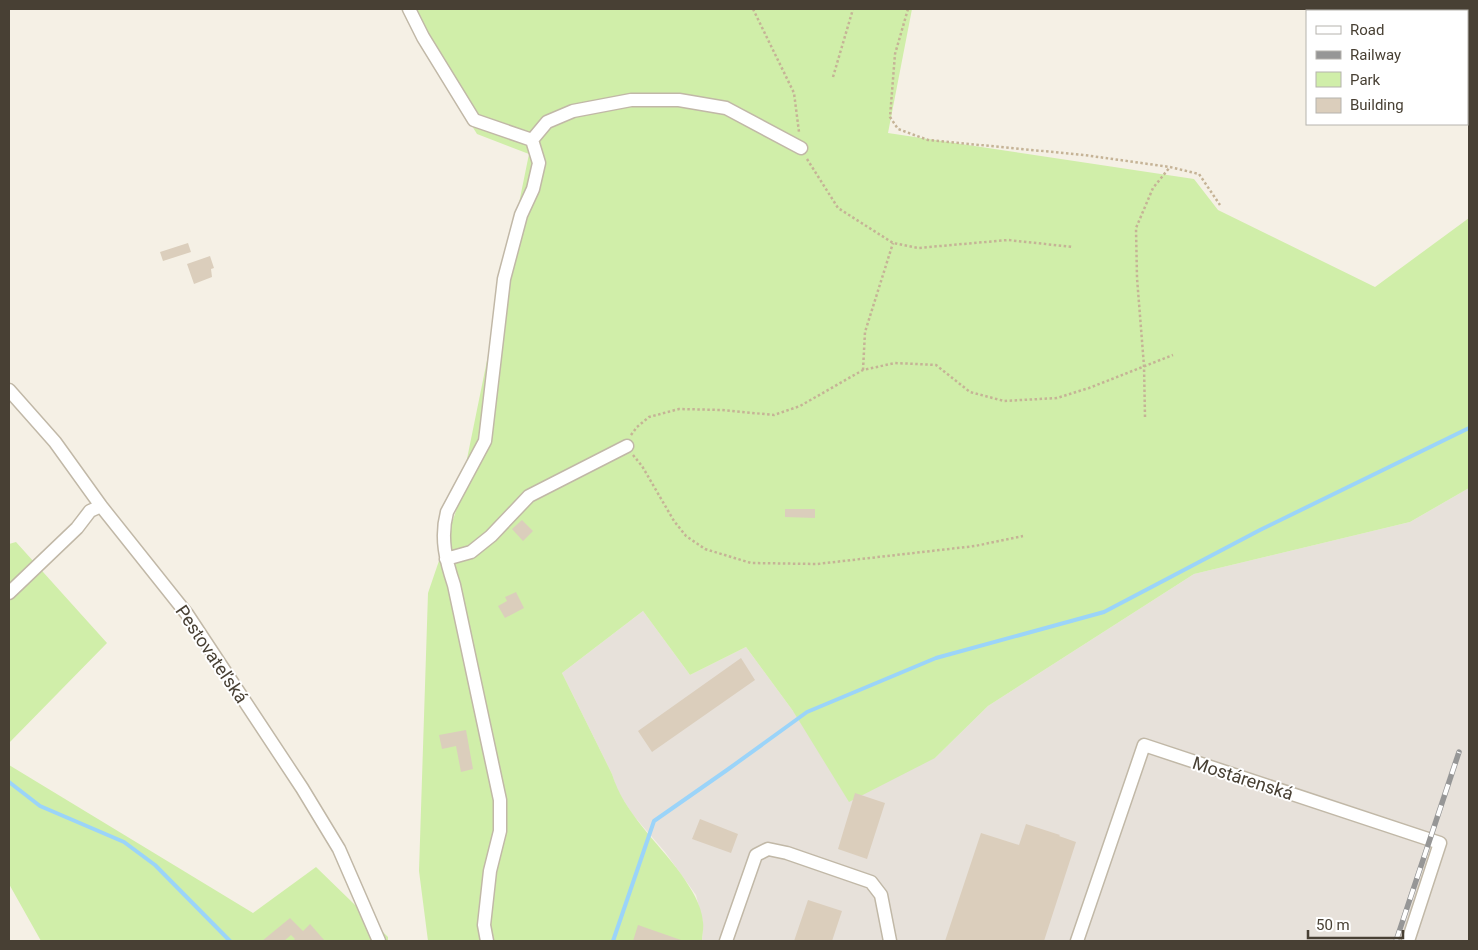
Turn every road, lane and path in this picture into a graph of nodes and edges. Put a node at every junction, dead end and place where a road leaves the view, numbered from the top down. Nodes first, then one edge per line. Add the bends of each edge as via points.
1 (409, 9) edge
2 (753, 9) edge
3 (853, 9) edge
4 (908, 9) edge
5 (833, 77) dead end
6 (532, 140) junction
7 (801, 148) junction
8 (1170, 167) junction
9 (1220, 206) dead end
10 (893, 243) junction
11 (1073, 247) dead end
12 (1173, 354) dead end
13 (1144, 366) junction
14 (863, 370) junction
15 (9, 390) edge
16 (1145, 417) dead end
17 (627, 446) junction
18 (101, 506) junction
19 (1023, 536) dead end
20 (446, 559) junction
21 (9, 593) edge
22 (379, 941) edge
23 (487, 941) edge
24 (726, 941) edge
25 (890, 941) edge
26 (1077, 941) edge
27 (1408, 941) edge

1 - 6 street via 474,120
2 - 7 path via 794,93
3 - 5 path
4 - 8 path via 895,54 890,117 898,129 928,140
6 - 7 street via 547,122 573,112 631,100 679,100 726,108
6 - 20 street via 539,163 504,279 486,441 447,512
7 - 10 path via 838,208
8 - 9 path via 1198,174
8 - 13 path via 1153,188 1136,228
10 - 11 path via 918,248 1008,240
10 - 14 path via 864,332
12 - 13 path
13 - 14 path via 1056,398 1004,401 970,392 936,364 895,363
13 - 16 path
14 - 17 path via 800,406 774,415 679,409 649,417 631,434
15 - 18 street, Pestovateľská via 54,442
17 - 19 path via 686,536 705,548 751,563 817,564 975,546
17 - 20 street via 529,496 471,552
18 - 21 street via 90,511 77,528
18 - 22 street, Pestovateľská via 187,614 302,788 339,849
20 - 23 street via 500,800 500,831 490,871 484,925
24 - 25 street via 756,855 768,849 871,882 881,895
26 - 27 street, Mostárenská via 1144,745 1440,842

